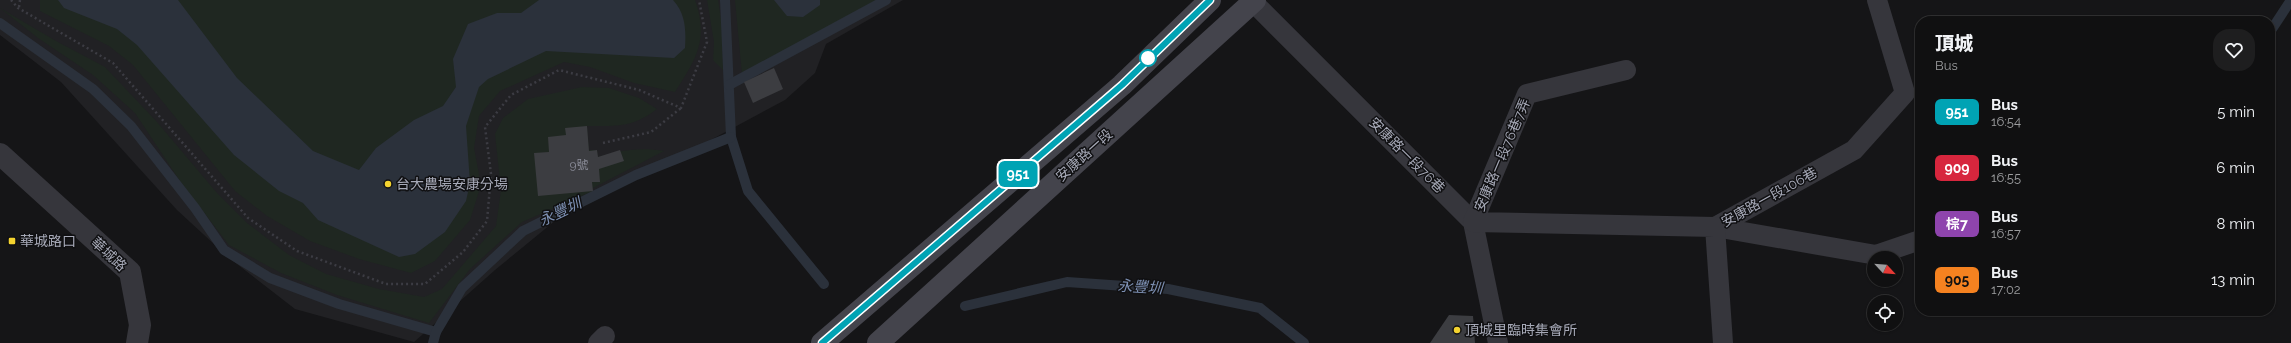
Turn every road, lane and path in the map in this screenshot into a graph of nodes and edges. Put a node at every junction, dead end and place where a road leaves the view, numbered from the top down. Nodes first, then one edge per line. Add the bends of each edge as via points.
1 (11, 0) edge
2 (20, 0) edge
3 (699, 0) edge
4 (1210, 0) edge
5 (1877, 0) edge
6 (1254, 1) edge
7 (18, 8) junction
8 (1626, 70) dead end
9 (681, 108) junction
10 (603, 143) dead end
11 (0, 154) edge
12 (1473, 222) junction
13 (1716, 227) junction
14 (1915, 242) edge
15 (137, 343) edge
16 (822, 343) edge
17 (878, 343) edge
18 (1498, 343) edge
19 (1723, 343) edge

1 - 7 path
2 - 7 path
3 - 9 path via 707,42
4 - 16 main road, 安康路一段 via 1122,85
5 - 13 lane, 安康路一段106巷 via 1905,93 1854,150
6 - 12 lane, 安康路一段76巷
6 - 17 main road, 安康路一段
7 - 9 path via 113,63 248,218 297,251 386,284 425,284 463,252 486,221 491,174 485,127 511,95 559,70 639,90
8 - 12 lane, 安康路一段76巷7弄 via 1526,94
9 - 10 path via 651,132
11 - 15 street, 華城路 via 130,272 140,325
12 - 13 lane
12 - 18 lane
13 - 14 lane, 安康路一段106巷 via 1876,255
13 - 19 lane

